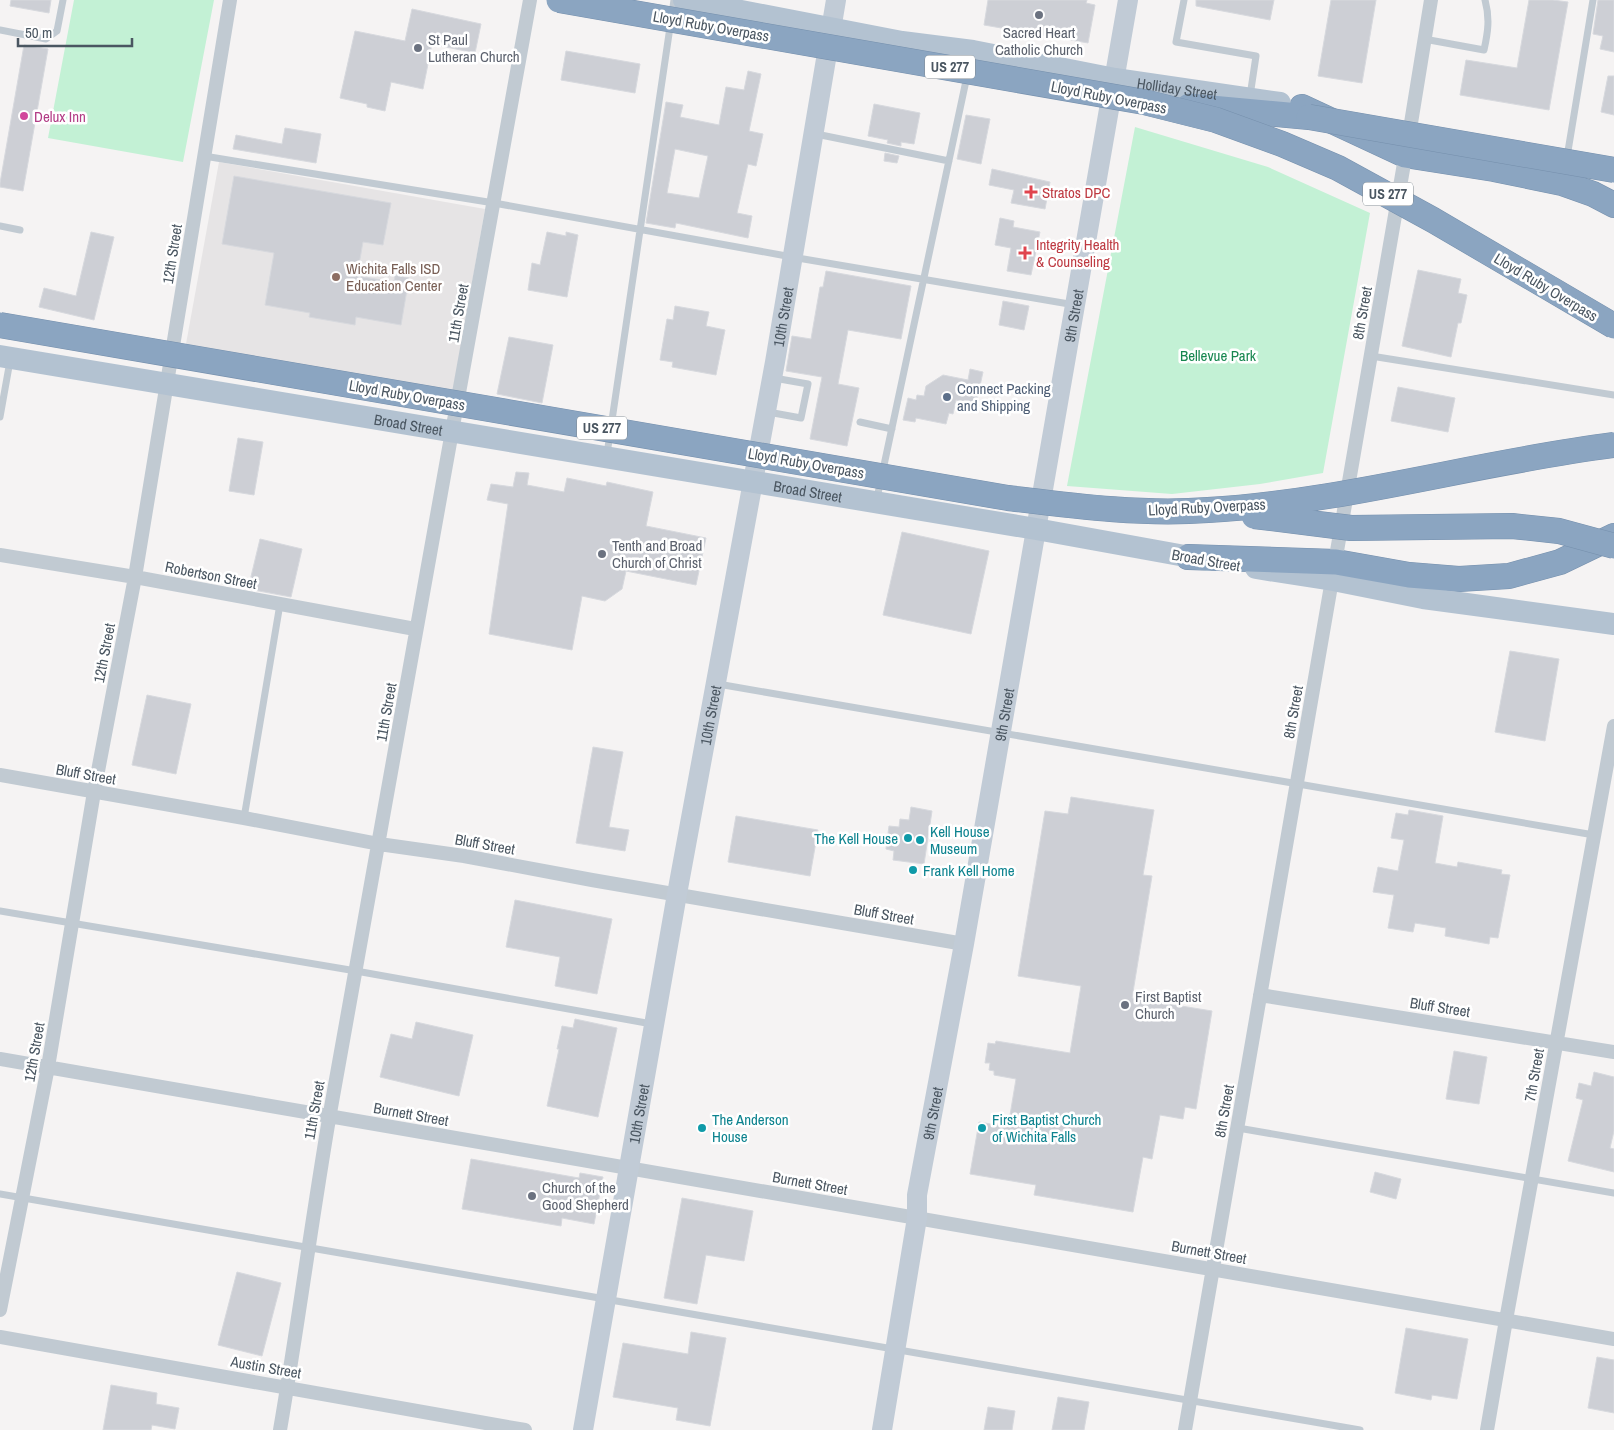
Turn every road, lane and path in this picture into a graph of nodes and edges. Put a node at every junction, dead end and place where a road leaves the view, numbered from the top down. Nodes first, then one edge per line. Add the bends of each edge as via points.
1 (63, 0) edge
2 (230, 0) edge
3 (530, 0) edge
4 (559, 0) edge
5 (674, 0) edge
6 (836, 0) edge
7 (1128, 0) edge
8 (1184, 0) edge
9 (1430, 0) edge
10 (1485, 0) edge
11 (1593, 0) edge
12 (696, 1) edge
13 (831, 27) junction
14 (0, 30) edge
15 (1424, 39) junction
16 (973, 52) junction
17 (1115, 79) junction
18 (1249, 99) junction
19 (1144, 102) junction
20 (1302, 107) junction
21 (1411, 123) junction
22 (813, 133) junction
23 (1568, 151) junction
24 (1405, 155) junction
25 (204, 156) junction
26 (1614, 159) edge
27 (949, 161) junction
28 (1614, 170) edge
29 (494, 203) junction
30 (1614, 205) edge
31 (0, 226) edge
32 (20, 230) dead end
33 (640, 230) junction
34 (792, 257) junction
35 (924, 280) junction
36 (1075, 306) junction
37 (0, 325) edge
38 (1614, 326) edge
39 (1371, 356) junction
40 (5, 357) edge
41 (772, 377) junction
42 (167, 383) junction
43 (1614, 395) edge
44 (765, 412) junction
45 (0, 417) edge
46 (860, 422) dead end
47 (892, 430) junction
48 (453, 431) junction
49 (1614, 445) edge
50 (606, 457) junction
51 (752, 481) junction
52 (876, 502) junction
53 (1207, 510) junction
54 (1036, 529) junction
55 (1614, 536) edge
56 (1614, 546) edge
57 (0, 555) edge
58 (1188, 557) joint
59 (1334, 571) junction
60 (135, 577) junction
61 (280, 604) junction
62 (1614, 624) edge
63 (416, 629) junction
64 (715, 684) junction
65 (1614, 726) edge
66 (1001, 733) junction
67 (0, 775) edge
68 (1297, 784) junction
69 (94, 792) junction
70 (244, 818) junction
71 (1594, 835) junction
72 (378, 844) junction
73 (677, 894) junction
74 (0, 911) edge
75 (72, 923) junction
76 (964, 944) junction
77 (356, 972) junction
78 (1260, 995) junction
79 (654, 1024) junction
80 (1557, 1042) junction
81 (1614, 1052) edge
82 (0, 1059) edge
83 (48, 1067) junction
84 (330, 1116) junction
85 (1238, 1128) junction
86 (628, 1168) junction
87 (1532, 1179) junction
88 (0, 1194) edge
89 (1614, 1194) edge
90 (22, 1198) junction
91 (917, 1218) junction
92 (309, 1248) junction
93 (1213, 1269) junction
94 (606, 1299) junction
95 (0, 1310) edge
96 (1506, 1320) junction
97 (0, 1336) edge
98 (1614, 1338) edge
99 (895, 1349) junction
100 (287, 1388) junction
101 (1190, 1400) junction
102 (280, 1430) edge
103 (526, 1430) edge
104 (583, 1430) edge
105 (882, 1430) edge
106 (1185, 1430) edge
107 (1360, 1430) edge
108 (1488, 1430) edge

1 - 14 lane via 57,31 46,39
2 - 25 street, 12th Street
3 - 29 street, 11th Street
4 - 19 highway, Lloyd Ruby Overpass / US 277, bridge
5 - 33 lane
6 - 13 street, 10th Street
7 - 17 street, 9th Street
8 - 18 lane via 1176,42 1256,56
9 - 15 street, 8th Street
10 - 15 lane via 1489,27 1484,50
11 - 23 lane
12 - 13 main road, Holliday Street
13 - 16 main road, Holliday Street
13 - 22 street, 10th Street
15 - 21 street, 8th Street
16 - 17 main road, Holliday Street
16 - 27 lane
17 - 18 main road, Holliday Street
17 - 36 street, 9th Street
18 - 20 main road, Holliday Street
19 - 28 highway, bridge via 1309,117
19 - 38 highway, Lloyd Ruby Overpass / US 277, bridge via 1216,120 1338,168
20 - 21 main road, Holliday Street
20 - 24 highway
21 - 23 main road, Holliday Street
21 - 24 street, 8th Street
22 - 27 lane
22 - 34 street, 10th Street
23 - 26 main road, Holliday Street
24 - 30 highway via 1562,183
24 - 39 street, 8th Street
25 - 29 lane
25 - 42 street, 12th Street
27 - 35 lane
29 - 33 lane
29 - 48 street, 11th Street
31 - 32 lane
33 - 34 lane
33 - 50 lane
34 - 35 lane
34 - 41 street, 10th Street
35 - 36 lane
35 - 47 lane
36 - 54 street, 9th Street
37 - 53 highway, Lloyd Ruby Overpass / US 277, bridge via 1008,498 1095,508
39 - 43 lane
39 - 59 street, 8th Street
40 - 42 main road, Broad Street
40 - 45 lane
41 - 44 street, 10th Street
41 - 44 lane via 808,384 801,418
42 - 48 main road, Broad Street
42 - 60 street, 12th Street
44 - 51 street, 10th Street
46 - 47 lane
47 - 52 lane
48 - 50 main road, Broad Street
48 - 63 street, 11th Street
49 - 53 highway, Lloyd Ruby Overpass / US 277, bridge via 1353,492
50 - 51 main road, Broad Street
51 - 52 main road, Broad Street
51 - 64 street, 10th Street
52 - 54 main road, Broad Street
53 - 56 highway, bridge via 1351,528 1512,526 1559,531
54 - 58 main road, Broad Street
54 - 66 street, 9th Street
55 - 59 highway via 1560,562 1509,576 1459,579
57 - 60 street, Robertson Street
58 - 59 highway
59 - 62 main road via 1423,598
59 - 68 street, 8th Street
60 - 61 street, Robertson Street
60 - 69 street, 12th Street
61 - 63 street, Robertson Street
61 - 70 lane
63 - 72 street, 11th Street
64 - 66 lane
64 - 73 street, 10th Street
65 - 71 street, 7th Street
66 - 68 lane
66 - 76 street, 9th Street
67 - 69 street, Bluff Street
68 - 71 lane
68 - 78 street, 8th Street
69 - 70 street, Bluff Street
69 - 75 street, 12th Street
70 - 72 street, Bluff Street
71 - 80 street, 7th Street
72 - 73 street, Bluff Street
72 - 77 street, 11th Street
73 - 76 street, Bluff Street
73 - 79 street, 10th Street
74 - 75 lane
75 - 77 lane
75 - 83 street, 12th Street
76 - 91 street, 9th Street via 917,1195
77 - 79 lane
77 - 84 street, 11th Street
78 - 80 street, Bluff Street
78 - 85 street, 8th Street
79 - 86 street, 10th Street
80 - 81 street, Bluff Street
80 - 87 street, 7th Street
82 - 83 street, Burnett Street
83 - 84 street, Burnett Street
83 - 90 street, 12th Street
84 - 86 street, Burnett Street
84 - 92 street, 11th Street
85 - 87 lane
85 - 93 street, 8th Street
86 - 91 street, Burnett Street
86 - 94 street, 10th Street
87 - 89 lane
87 - 96 street, 7th Street
88 - 90 lane
90 - 92 lane
90 - 95 street, 12th Street
91 - 93 street, Burnett Street
91 - 99 street, 9th Street
92 - 94 lane
92 - 100 street, 11th Street
93 - 96 street, Burnett Street
93 - 101 street, 8th Street
94 - 99 lane
94 - 104 street, 10th Street
96 - 98 street, Burnett Street
96 - 108 street, 7th Street
97 - 100 street, Austin Street
99 - 101 lane
99 - 105 street, 9th Street
100 - 102 street, 11th Street
100 - 103 street, Austin Street
101 - 106 street, 8th Street
101 - 107 lane

